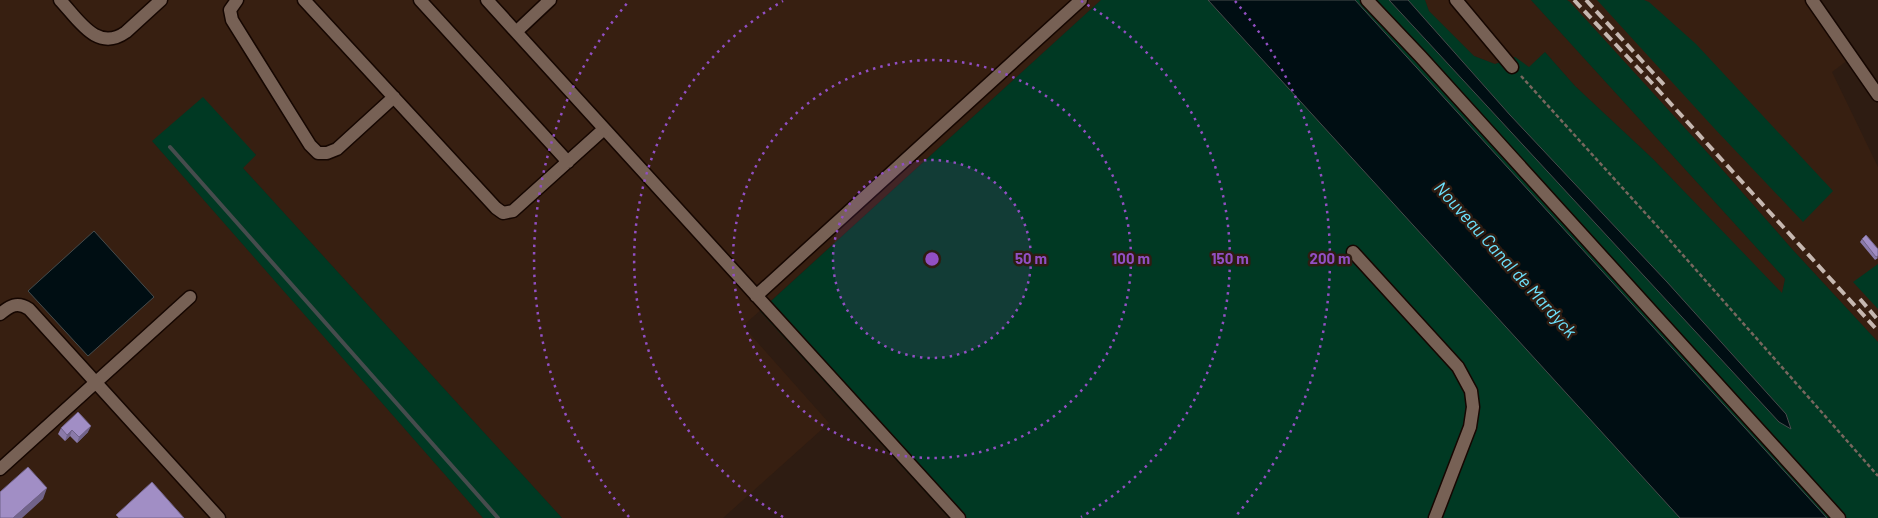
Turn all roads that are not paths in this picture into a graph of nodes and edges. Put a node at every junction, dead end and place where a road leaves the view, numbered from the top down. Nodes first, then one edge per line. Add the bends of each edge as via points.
1 (60, 0) edge
2 (161, 0) edge
3 (237, 0) edge
4 (304, 0) edge
5 (420, 0) edge
6 (487, 0) edge
7 (550, 0) edge
8 (1081, 0) edge
9 (1367, 0) edge
10 (1456, 0) edge
11 (1812, 0) edge
12 (516, 32) junction
13 (1512, 67) road end
14 (1878, 95) edge
15 (394, 97) junction
16 (604, 129) junction
17 (568, 162) junction
18 (1353, 252) dead end
19 (190, 297) dead end
20 (760, 301) junction
21 (0, 314) edge
22 (96, 383) junction
23 (0, 469) edge
24 (219, 518) edge
25 (959, 518) edge
26 (1435, 518) edge
27 (1839, 518) edge

1 - 2 street via 92,34 108,39 126,32
3 - 15 street via 230,10 232,20 318,153 337,149
4 - 15 street
5 - 17 street
6 - 12 street
7 - 12 street
8 - 20 street
9 - 27 street
10 - 13 street
11 - 14 street
12 - 16 street
15 - 17 street via 503,213 513,211
16 - 17 street
16 - 20 street
18 - 26 street via 1458,367 1470,390 1473,407 1470,427
19 - 22 street
20 - 25 street
21 - 22 street via 14,305 26,307
22 - 23 street
22 - 24 street

